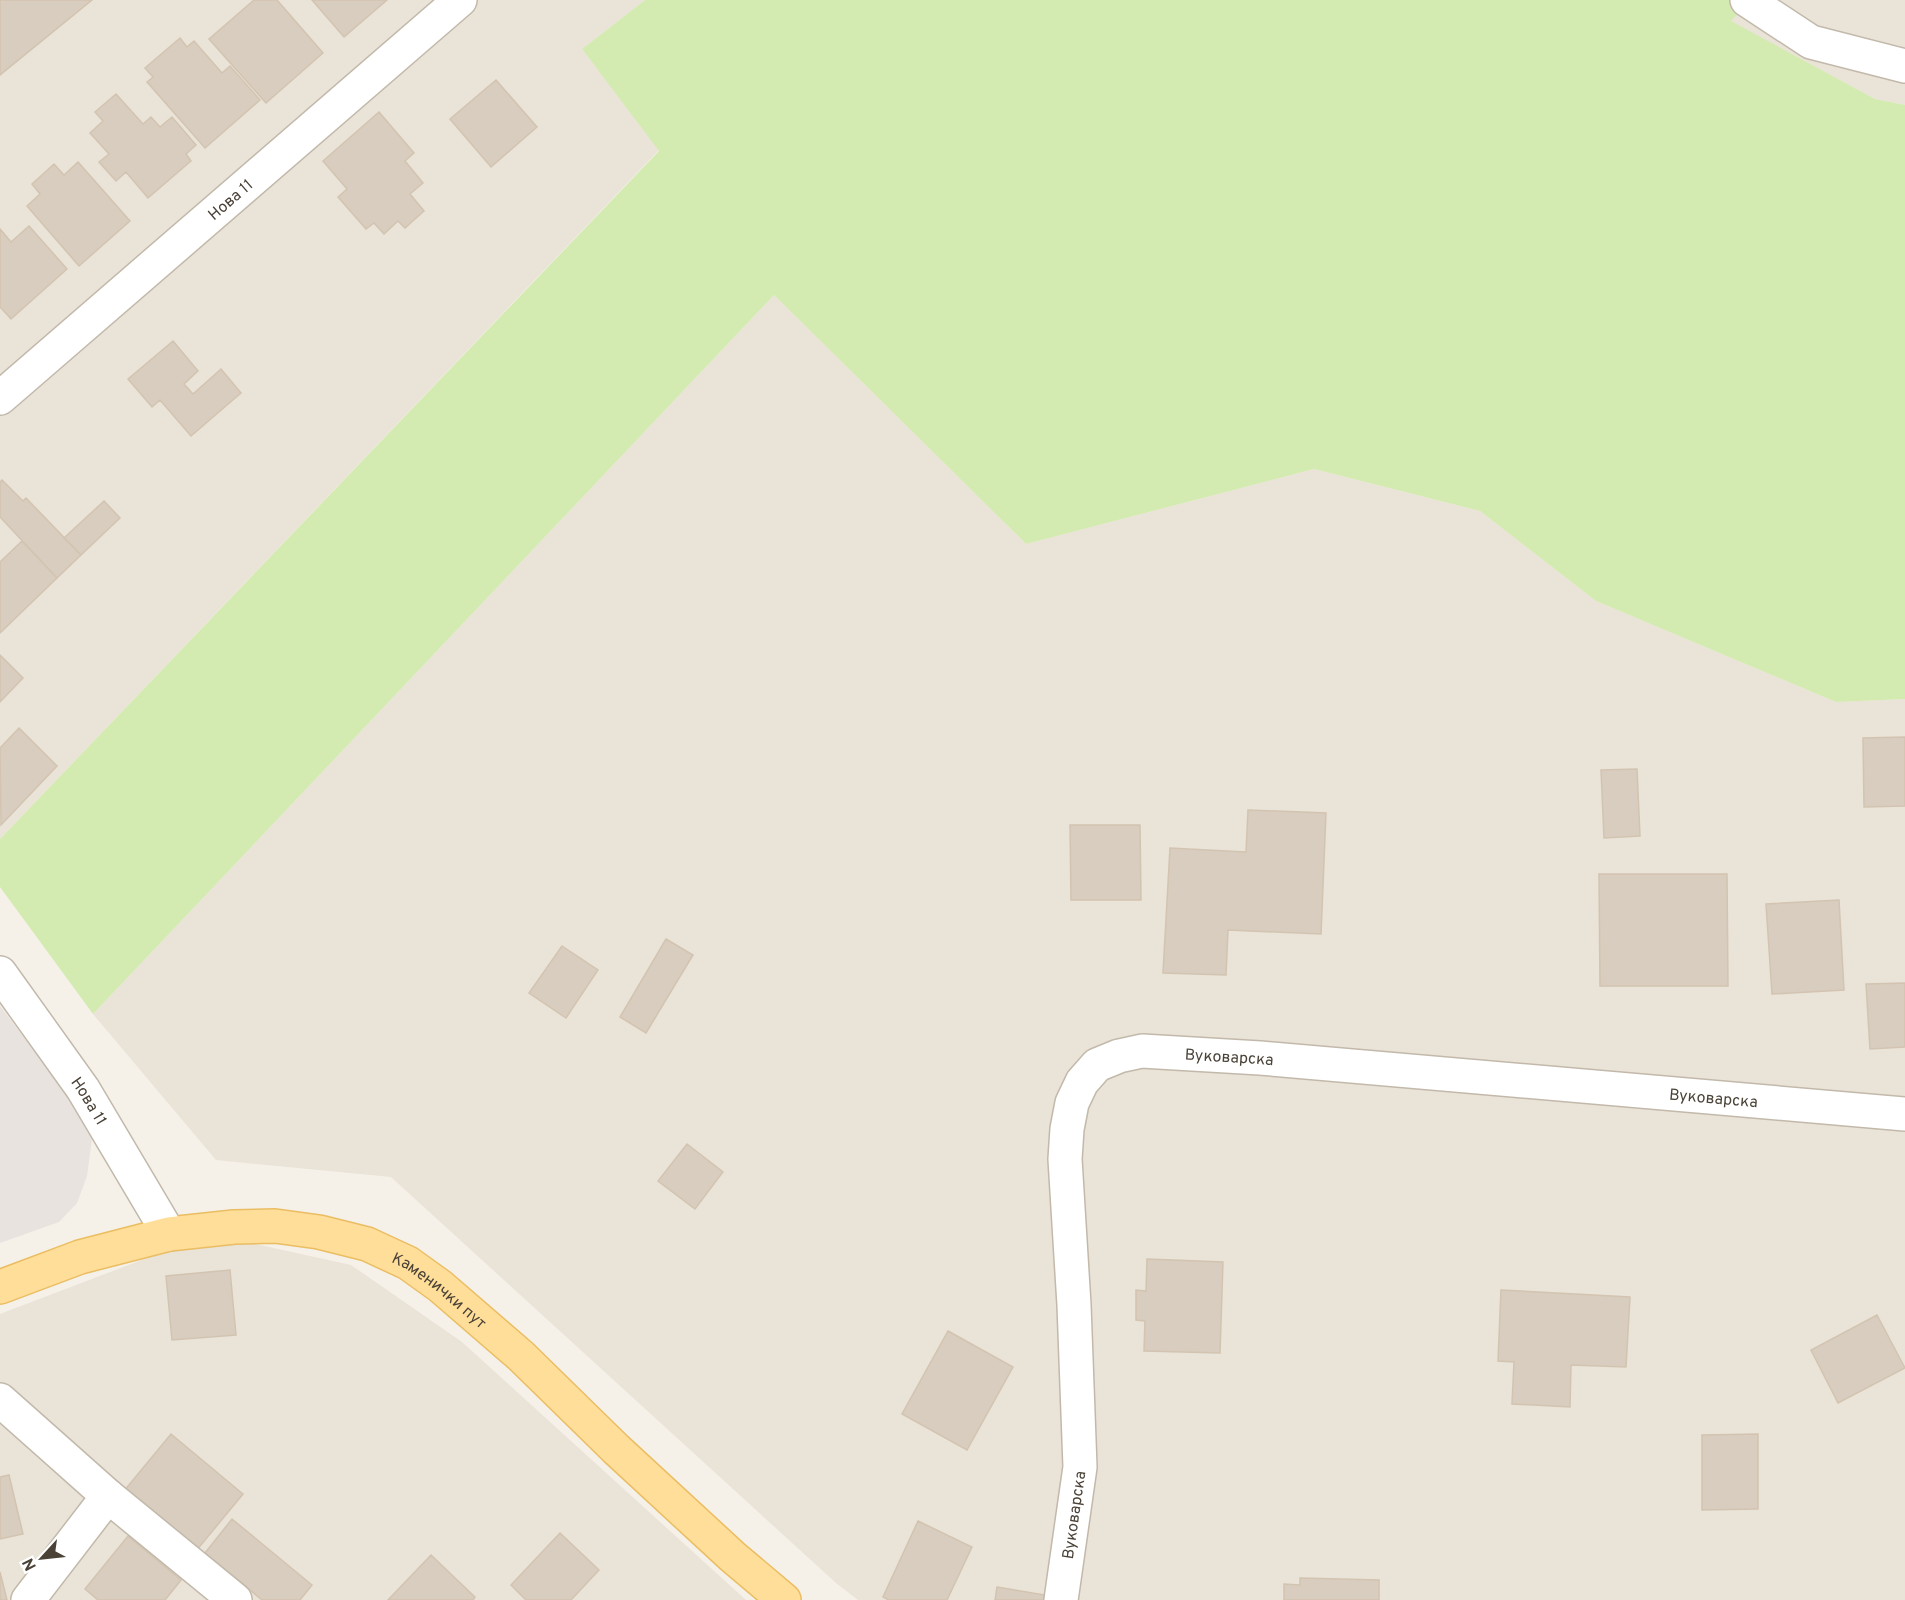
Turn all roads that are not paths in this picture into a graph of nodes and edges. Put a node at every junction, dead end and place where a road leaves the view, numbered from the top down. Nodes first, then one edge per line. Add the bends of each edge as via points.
1 (460, 0) edge
2 (1747, 0) edge
3 (1905, 66) edge
4 (0, 398) edge
5 (0, 974) edge
6 (1905, 1114) edge
7 (169, 1234) junction
8 (0, 1287) edge
9 (0, 1400) edge
10 (108, 1496) junction
11 (28, 1600) edge
12 (235, 1600) edge
13 (784, 1600) edge
14 (1061, 1600) edge

1 - 4 street, Нова 11
2 - 3 street via 1811,42
5 - 7 street, Нова 11 via 83,1089
6 - 14 street, Вуковарска via 1248,1057 1142,1051 1097,1065 1082,1082 1067,1130 1065,1160 1080,1467
7 - 8 main road, Каменички пут via 80,1257
7 - 13 main road, Каменички пут via 275,1226 367,1244 408,1263 521,1356 732,1557
9 - 10 street
10 - 11 street
10 - 12 street

